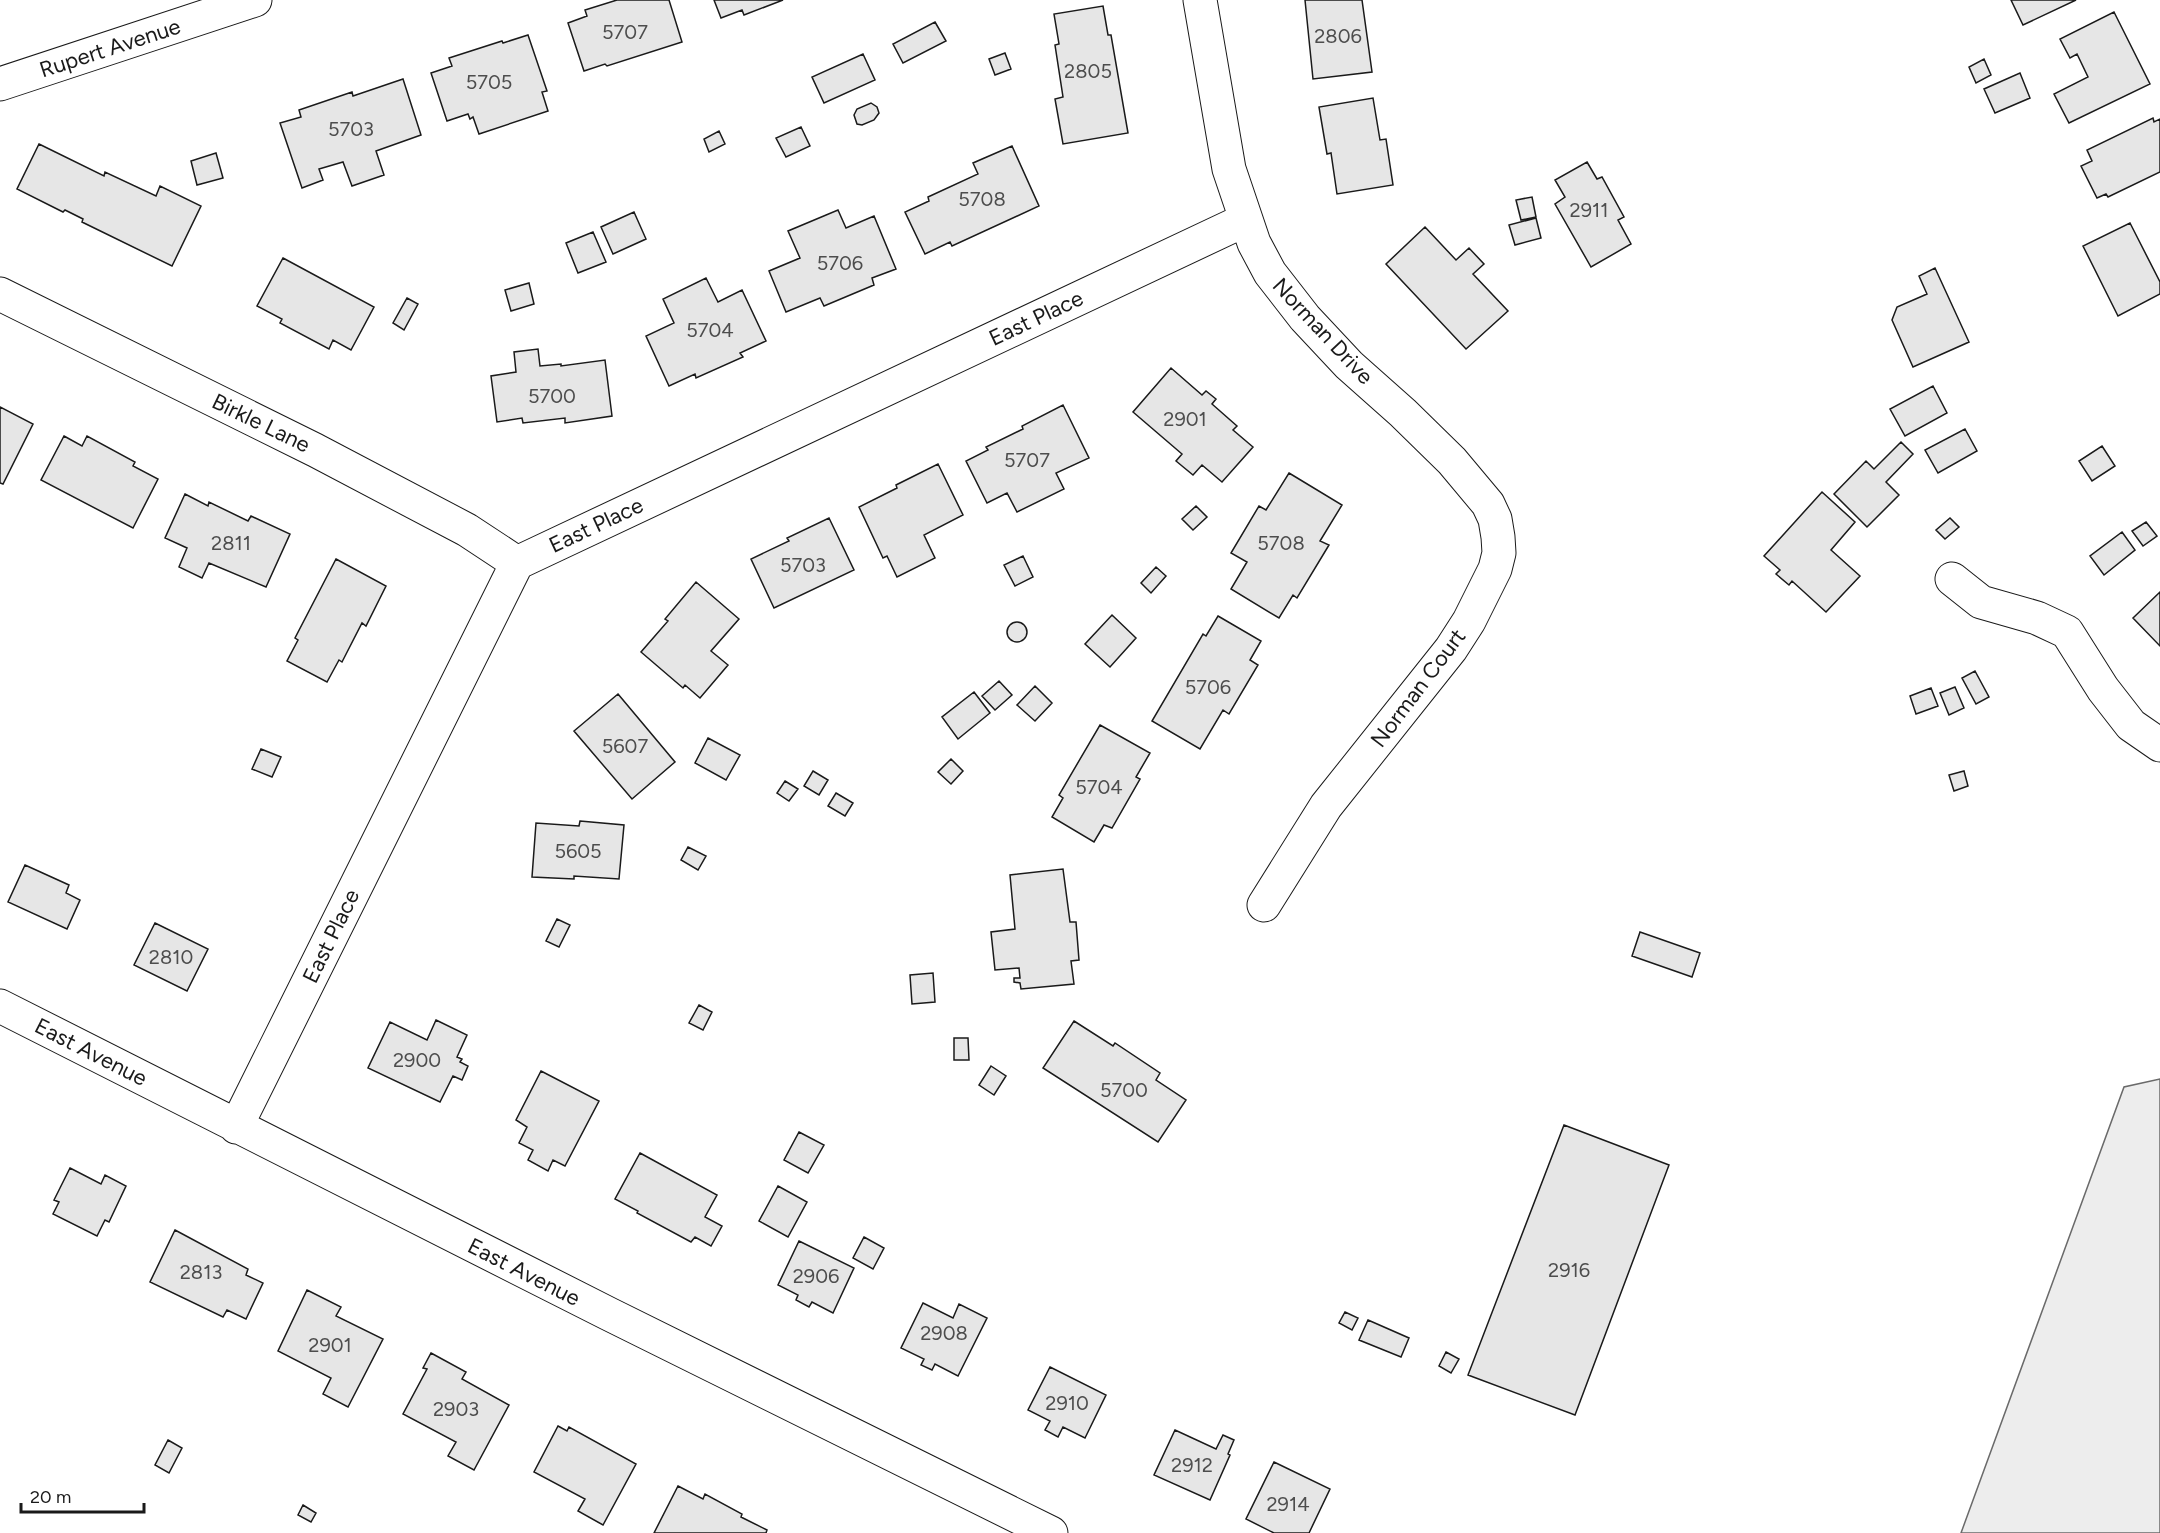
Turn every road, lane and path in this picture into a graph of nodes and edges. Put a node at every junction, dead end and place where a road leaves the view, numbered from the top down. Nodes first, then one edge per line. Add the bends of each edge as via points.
1 (255, 0) edge
2 (1200, 0) edge
3 (0, 84) edge
4 (1245, 220) junction
5 (0, 294) edge
6 (1452, 460) joint
7 (517, 563) junction
8 (1952, 579) dead end
9 (2160, 745) edge
10 (1264, 905) dead end
11 (0, 1006) edge
12 (236, 1127) junction
13 (1051, 1533) edge

1 - 3 street, Rupert Avenue
2 - 4 street, Norman Drive via 1229,169
4 - 6 street, Norman Drive via 1270,273 1285,294 1349,365
4 - 7 street, East Place
5 - 7 street, Birkle Lane via 315,450 467,530
6 - 10 street, Norman Court via 1488,504 1495,519 1499,553 1495,569 1450,649 1326,806
7 - 12 street, East Place
8 - 9 street via 1981,602 2037,618 2067,632 2131,725
11 - 12 street, East Avenue
12 - 13 street, East Avenue

